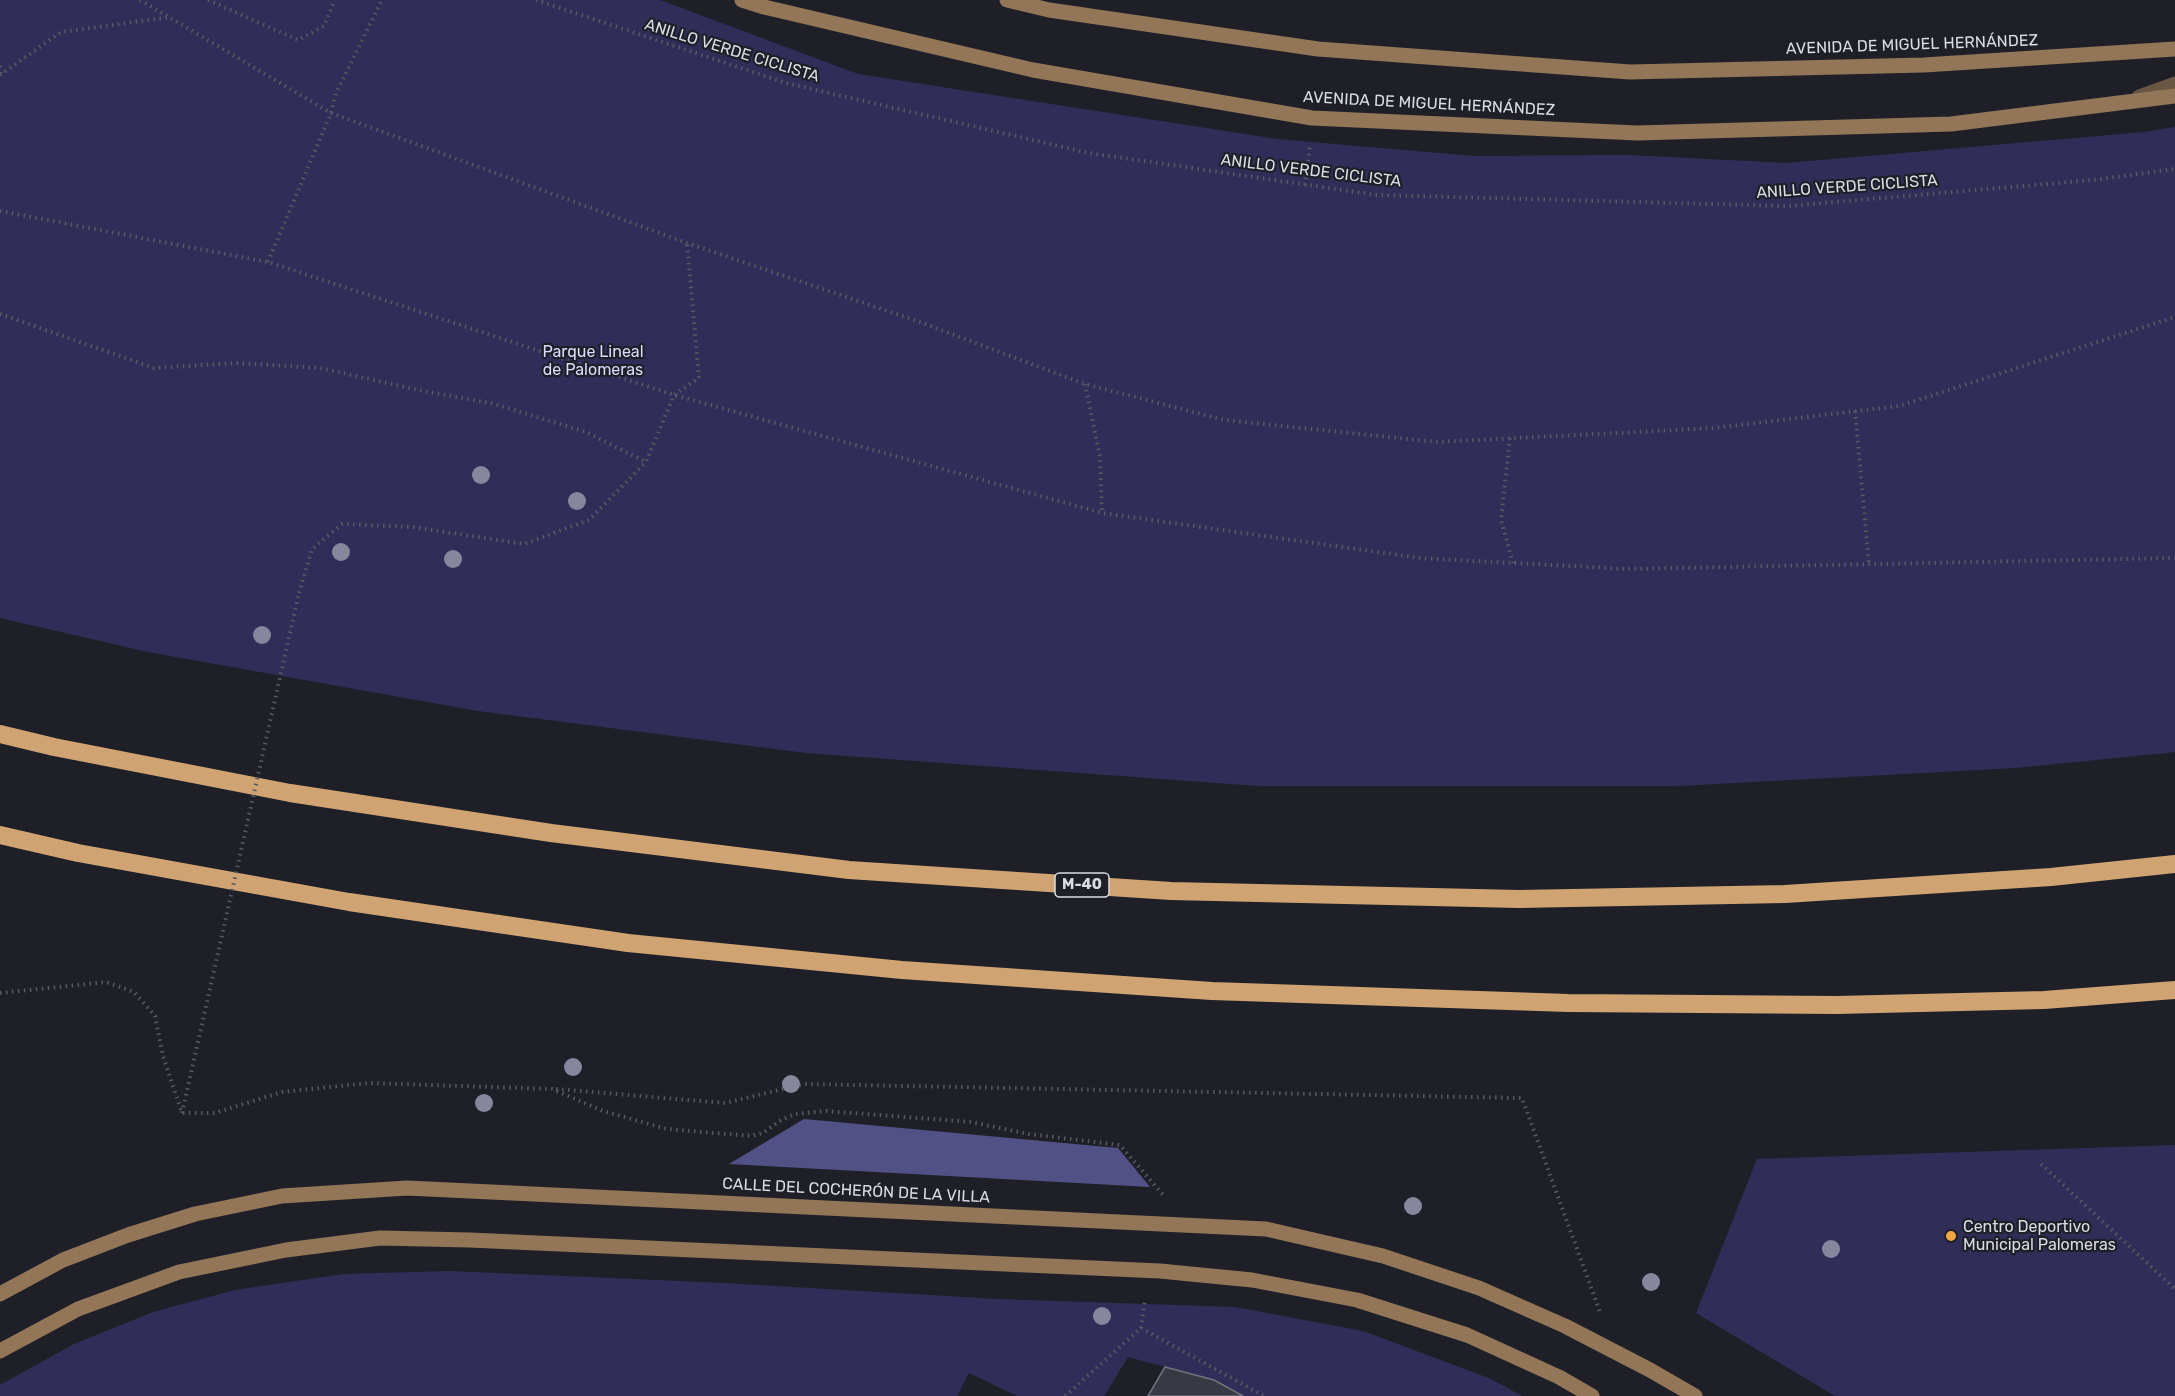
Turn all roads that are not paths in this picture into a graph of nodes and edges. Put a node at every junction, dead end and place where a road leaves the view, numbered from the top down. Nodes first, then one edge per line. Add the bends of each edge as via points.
1 (742, 0) edge
2 (1007, 0) edge
3 (2175, 49) edge
4 (2175, 84) edge
5 (2175, 96) edge
6 (2125, 102) junction
7 (0, 734) edge
8 (0, 835) edge
9 (2175, 864) edge
10 (2175, 990) edge
11 (0, 1294) edge
12 (0, 1351) edge
13 (1592, 1396) edge
14 (1695, 1396) edge

1 - 6 street, AVENIDA DE MIGUEL HERNÁNDEZ via 1033,70 1312,118 1637,133 1951,124
2 - 3 street, AVENIDA DE MIGUEL HERNÁNDEZ via 1049,10 1318,49 1630,72 1924,65
4 - 6 street, AVENIDA DE MIGUEL HERNÁNDEZ
5 - 6 street, AVENIDA DE MIGUEL HERNÁNDEZ
7 - 9 highway, M-40 via 290,793 551,834 849,870 1171,891 1519,899 1785,894 2051,877
8 - 10 highway via 349,903 628,943 914,971 1212,991 1568,1003 1837,1005 2044,1000
11 - 14 street, CALLE DEL COCHERÓN DE LA VILLA via 63,1260 195,1214 282,1197 407,1188 1266,1229 1383,1256 1479,1288 1565,1326
12 - 13 street via 78,1309 178,1272 286,1250 380,1238 470,1240 1160,1271 1252,1281 1357,1300 1467,1335

